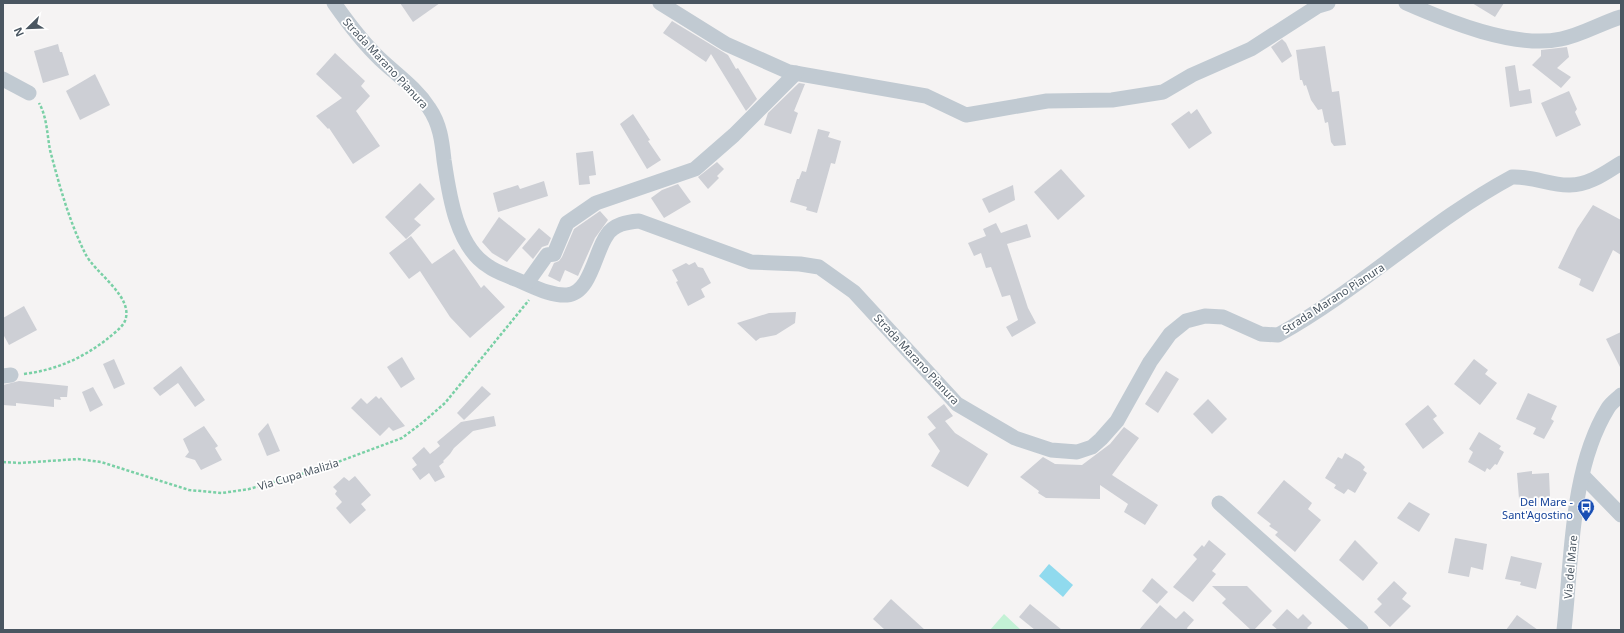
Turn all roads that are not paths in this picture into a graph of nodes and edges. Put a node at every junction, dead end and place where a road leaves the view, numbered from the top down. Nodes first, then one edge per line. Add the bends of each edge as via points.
1 (334, 3) edge
2 (660, 3) edge
3 (1328, 3) edge
4 (1406, 3) edge
5 (1621, 17) edge
6 (796, 73) junction
7 (3, 79) edge
8 (29, 93) road end
9 (1621, 164) edge
10 (529, 290) junction
11 (1621, 395) edge
12 (1582, 476) junction
13 (1219, 503) dead end
14 (1621, 515) edge
15 (1361, 630) edge
16 (1564, 630) edge

1 - 10 street, Strada Marano Pianura via 352,29 430,108 440,130 449,192 456,219 469,246 487,266
2 - 6 street via 726,44
3 - 6 street via 1318,6 1250,48 1192,75 1163,92 1112,100 1047,101 966,115 926,96
4 - 5 street via 1444,20 1513,39 1535,42 1562,40
6 - 10 street via 734,135 695,168 596,203 567,223 554,254 547,255
7 - 8 street
9 - 10 street, Strada Marano Pianura via 1585,184 1569,186 1526,176 1512,177 1278,335 1261,334 1223,317 1205,316 1186,321 1170,334 1150,362 1117,421 1092,447 1077,452 1051,450 1015,438 957,404 854,292 819,267 750,262 639,221 617,226 607,234 585,285 569,295
11 - 12 street, Via del Mare via 1609,406 1589,446
12 - 14 street
12 - 16 street, Via del Mare via 1573,533
13 - 15 street

